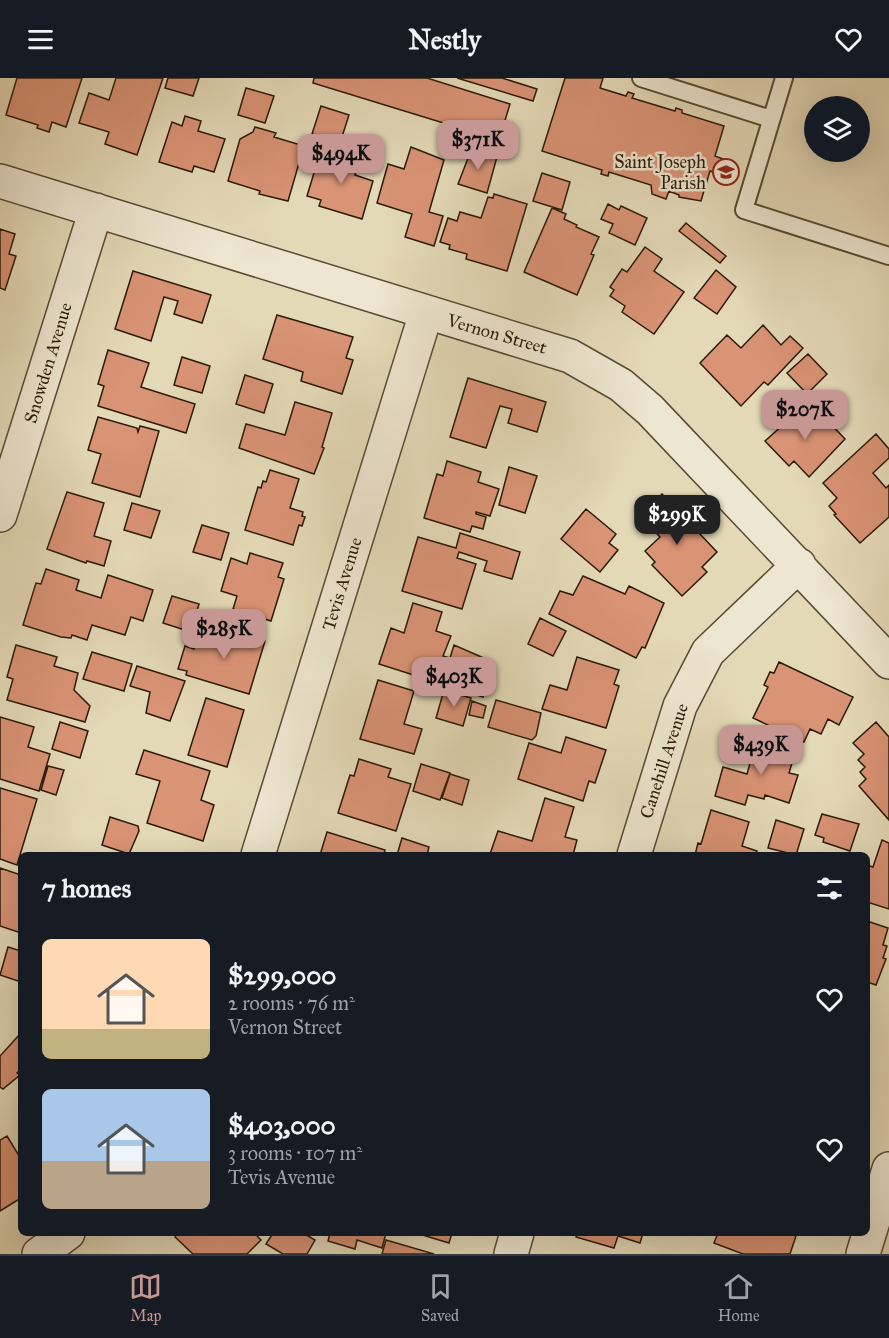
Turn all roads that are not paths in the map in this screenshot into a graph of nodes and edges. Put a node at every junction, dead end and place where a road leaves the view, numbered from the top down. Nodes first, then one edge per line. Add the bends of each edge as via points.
1 (641, 78) edge
2 (784, 78) edge
3 (771, 119) junction
4 (0, 181) edge
5 (96, 210) junction
6 (889, 256) edge
7 (426, 313) junction
8 (0, 515) edge
9 (799, 565) junction
10 (889, 662) edge
11 (259, 852) edge
12 (635, 852) edge
13 (889, 1169) edge
14 (881, 1224) edge
15 (64, 1236) edge
16 (517, 1236) edge
17 (39, 1254) edge
18 (511, 1254) edge
19 (863, 1254) edge

1 - 3 lane
2 - 3 lane
3 - 6 lane via 744,210
4 - 5 street, Vernon Street
5 - 7 street, Vernon Street
5 - 8 street, Snowden Avenue
7 - 9 street, Vernon Street via 570,356 621,385 650,410
7 - 11 street, Tevis Avenue
9 - 10 street, Vernon Street
9 - 12 street, Canehill Avenue via 708,652 680,706
13 - 14 street
14 - 19 street
15 - 17 street
16 - 18 street

